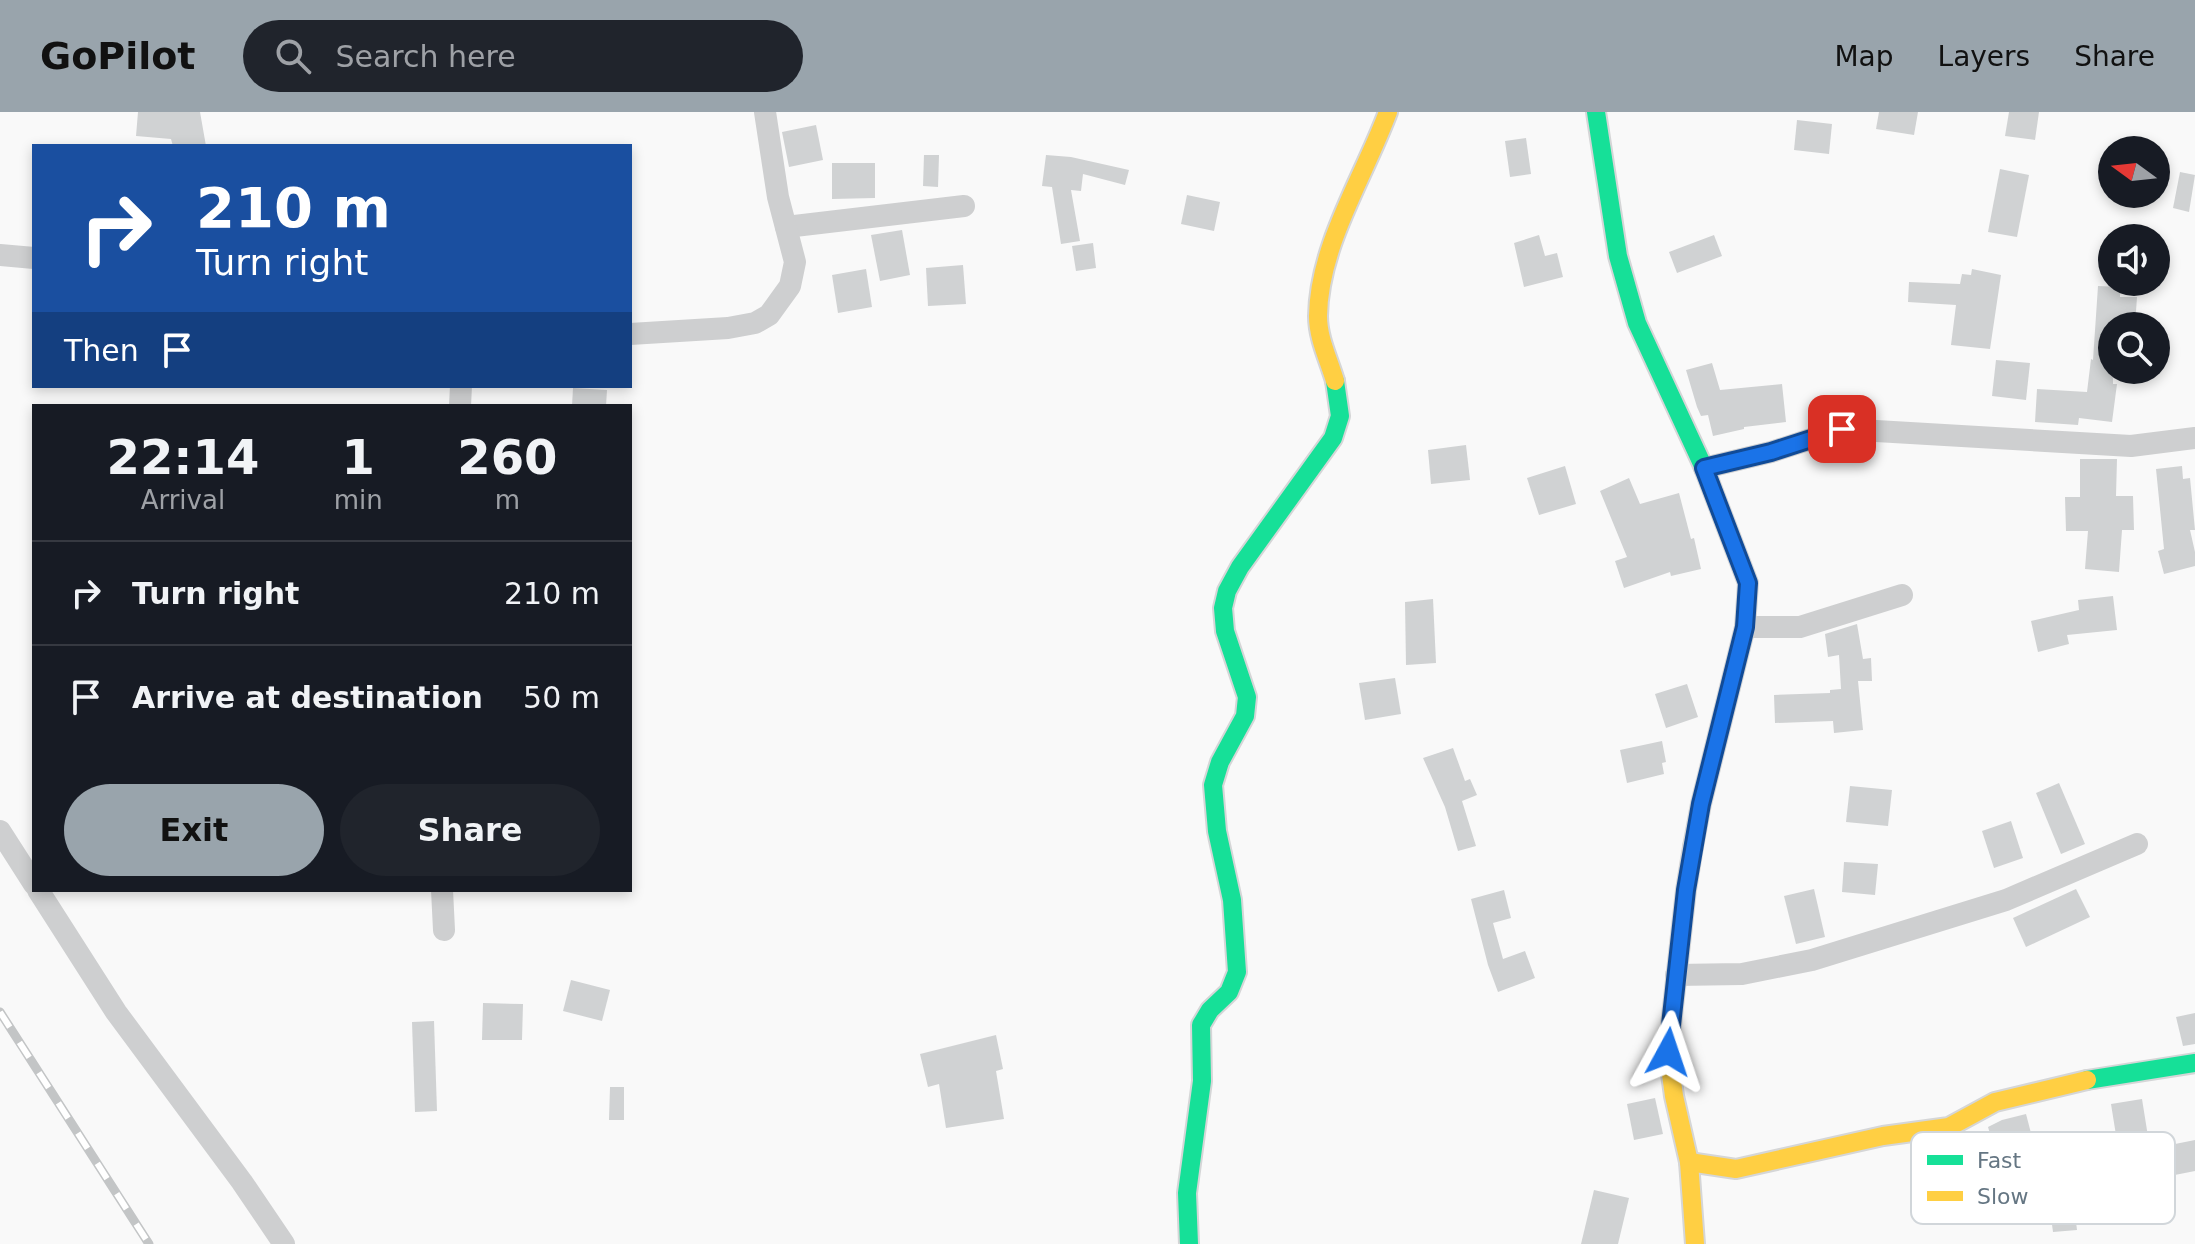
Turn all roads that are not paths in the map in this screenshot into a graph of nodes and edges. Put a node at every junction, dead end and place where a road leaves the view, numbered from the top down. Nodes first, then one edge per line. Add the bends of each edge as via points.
1 (765, 112) edge
2 (1388, 112) edge
3 (1596, 112) edge
4 (964, 206) dead end
5 (786, 227) junction
6 (0, 255) edge
7 (32, 258) edge
8 (632, 334) edge
9 (2195, 438) edge
10 (1704, 468) junction
11 (1902, 595) dead end
12 (1745, 627) junction
13 (0, 831) edge
14 (2137, 844) dead end
15 (32, 881) edge
16 (39, 892) edge
17 (442, 892) edge
18 (444, 930) dead end
19 (1676, 975) junction
20 (2195, 1063) edge
21 (1911, 1132) edge
22 (1912, 1132) edge
23 (1689, 1162) junction
24 (284, 1244) edge
25 (1189, 1244) edge
26 (1695, 1244) edge

1 - 5 street
2 - 25 street via 1335,243 1318,313 1341,413 1337,430 1240,567 1223,608 1247,707 1213,785 1232,900 1237,972 1229,992 1201,1025 1202,1081 1187,1193
3 - 10 street via 1618,256 1637,323
4 - 5 street
5 - 8 street via 795,262 790,286 769,315 728,328
6 - 7 street
9 - 10 street via 2131,446 1842,429
10 - 12 street via 1748,583
11 - 12 street via 1800,627
12 - 19 street via 1701,804
13 - 15 street
14 - 19 street via 2006,900 1812,960 1742,974
16 - 24 street via 116,1012
17 - 18 street
19 - 23 street via 1668,1052
20 - 22 street via 1995,1102 1949,1127
21 - 23 street via 1736,1169
23 - 26 street

